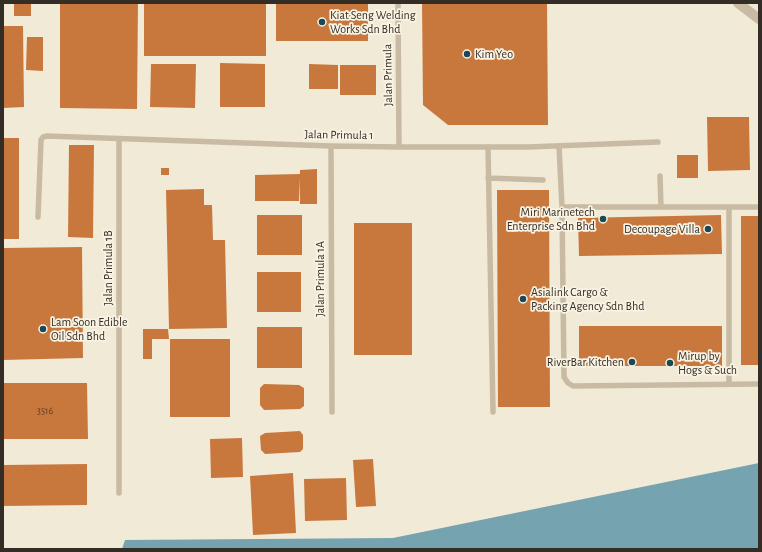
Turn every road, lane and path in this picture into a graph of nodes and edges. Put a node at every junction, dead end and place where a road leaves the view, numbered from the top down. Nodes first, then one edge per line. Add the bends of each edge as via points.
1 (398, 3) edge
2 (738, 3) edge
3 (759, 19) edge
4 (119, 139) junction
5 (658, 142) dead end
6 (331, 146) junction
7 (559, 146) junction
8 (399, 147) junction
9 (488, 147) junction
10 (660, 176) dead end
11 (488, 178) junction
12 (544, 180) dead end
13 (562, 207) junction
14 (661, 207) junction
15 (729, 207) junction
16 (759, 207) edge
17 (38, 217) dead end
18 (729, 384) junction
19 (759, 384) edge
20 (332, 412) dead end
21 (493, 412) dead end
22 (119, 493) dead end

1 - 8 lane, Jalan Primula
2 - 3 street
4 - 6 lane, Jalan Primula 1
4 - 17 lane, Jalan Primula 1 via 44,137 41,140
4 - 22 lane, Jalan Primula 1B
5 - 7 lane, Jalan Primula 1
6 - 8 lane, Jalan Primula 1
6 - 20 lane, Jalan Primula 1A
7 - 9 lane, Jalan Primula 1
7 - 13 lane
8 - 9 lane, Jalan Primula 1
9 - 11 lane
10 - 14 lane
11 - 12 lane
11 - 21 lane
13 - 14 lane
13 - 18 lane via 564,377 568,383 573,386
14 - 15 lane
15 - 16 lane
15 - 18 lane
18 - 19 lane

